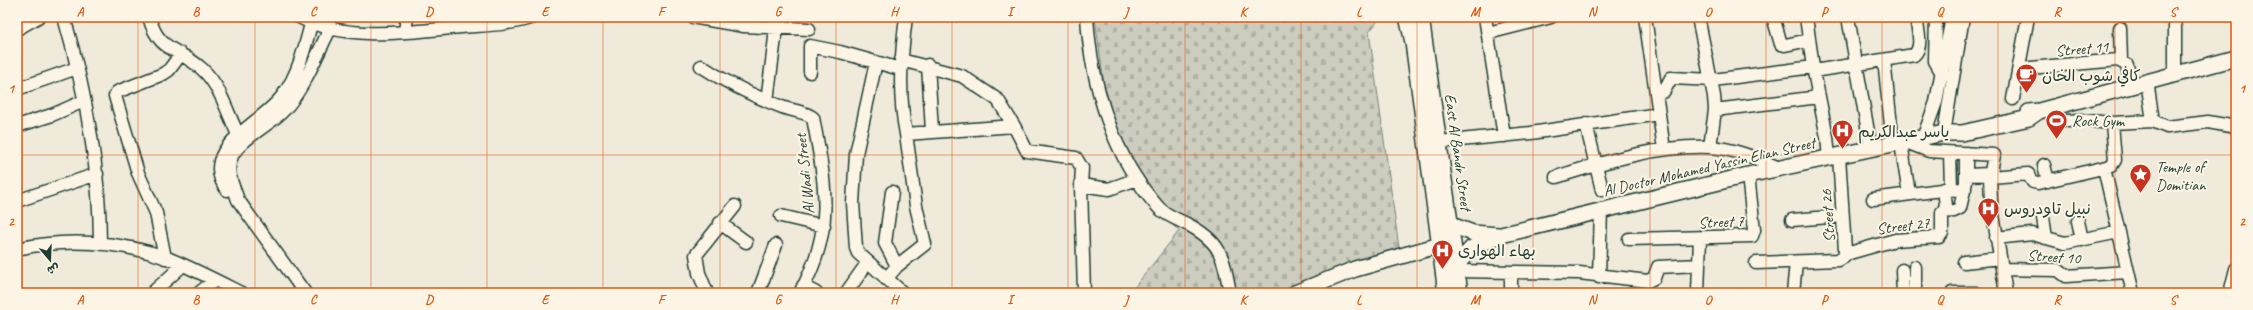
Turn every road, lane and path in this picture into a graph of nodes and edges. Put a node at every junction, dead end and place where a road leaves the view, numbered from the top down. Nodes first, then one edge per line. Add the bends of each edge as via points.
1 (38, 17) edge
2 (64, 17) edge
3 (149, 17) edge
4 (299, 17) edge
5 (407, 17) edge
6 (533, 17) edge
7 (692, 17) edge
8 (906, 17) edge
9 (1087, 17) edge
10 (1408, 17) edge
11 (1421, 17) edge
12 (1485, 17) edge
13 (1551, 17) edge
14 (1645, 17) edge
15 (1698, 17) edge
16 (1773, 17) edge
17 (1806, 17) edge
18 (1848, 17) edge
19 (1916, 17) edge
20 (1936, 17) edge
21 (1952, 17) edge
22 (1963, 17) edge
23 (2028, 17) edge
24 (481, 21) edge
25 (775, 23) edge
26 (810, 23) edge
27 (311, 24) junction
28 (2175, 26) dead end
29 (331, 27) junction
30 (2120, 28) dead end
31 (17, 29) edge
32 (405, 32) junction
33 (1488, 33) junction
34 (1809, 40) junction
35 (810, 46) junction
36 (181, 54) junction
37 (2236, 58) edge
38 (1884, 60) junction
39 (2121, 61) junction
40 (876, 62) junction
41 (1856, 64) junction
42 (901, 65) junction
43 (928, 65) junction
44 (701, 66) dead end
45 (77, 68) junction
46 (1813, 69) junction
47 (2019, 69) junction
48 (810, 72) dead end
49 (2175, 73) junction
50 (1942, 74) junction
51 (1713, 80) junction
52 (2147, 81) junction
53 (2131, 85) junction
54 (1951, 87) junction
55 (17, 90) edge
56 (1657, 94) junction
57 (1820, 97) junction
58 (2013, 99) dead end
59 (767, 101) junction
60 (84, 102) junction
61 (1715, 110) junction
62 (1659, 114) junction
63 (2068, 121) dead end
64 (2153, 121) junction
65 (2112, 123) junction
66 (1586, 124) junction
67 (17, 126) edge
68 (1014, 126) junction
69 (2236, 127) edge
70 (932, 131) junction
71 (1947, 133) junction
72 (906, 134) junction
73 (1504, 136) junction
74 (1923, 138) junction
75 (240, 140) junction
76 (1440, 142) junction
77 (1900, 143) junction
78 (1710, 147) junction
79 (1664, 149) junction
80 (1871, 149) junction
81 (1950, 153) junction
82 (1966, 153) junction
83 (1834, 157) junction
84 (1596, 165) junction
85 (2044, 165) dead end
86 (1779, 168) junction
87 (2104, 168) junction
88 (97, 174) junction
89 (1748, 175) junction
90 (1966, 175) junction
91 (1990, 176) junction
92 (1556, 177) dead end
93 (1137, 179) junction
94 (2048, 181) junction
95 (1081, 185) junction
96 (1948, 189) junction
97 (1965, 189) junction
98 (1602, 190) dead end
99 (892, 192) dead end
100 (1909, 194) junction
101 (1873, 199) dead end
102 (17, 200) edge
103 (735, 206) dead end
104 (1601, 209) junction
105 (1942, 212) junction
106 (781, 216) dead end
107 (1842, 216) junction
108 (2043, 217) dead end
109 (1792, 220) dead end
110 (2078, 221) dead end
111 (720, 223) junction
112 (1451, 225) junction
113 (824, 226) junction
114 (2119, 232) junction
115 (1501, 235) junction
116 (1700, 238) junction
117 (1996, 238) junction
118 (2046, 238) junction
119 (1629, 239) dead end
120 (2082, 240) junction
121 (746, 242) dead end
122 (100, 243) junction
123 (1440, 245) junction
124 (776, 246) dead end
125 (17, 249) edge
126 (1846, 254) junction
127 (165, 258) junction
128 (868, 262) junction
129 (1796, 262) junction
130 (1964, 262) dead end
131 (1756, 263) dead end
132 (2001, 264) junction
133 (183, 265) junction
134 (1699, 265) junction
135 (897, 266) junction
136 (1915, 267) dead end
137 (1457, 268) junction
138 (2236, 269) edge
139 (1902, 270) dead end
140 (1511, 272) junction
141 (2128, 272) junction
142 (1599, 276) junction
143 (886, 279) junction
144 (215, 280) junction
145 (802, 290) edge
146 (152, 293) edge
147 (199, 293) edge
148 (241, 293) edge
149 (305, 293) edge
150 (707, 293) edge
151 (758, 293) edge
152 (816, 293) edge
153 (846, 293) edge
154 (903, 293) edge
155 (1084, 293) edge
156 (1230, 293) edge
157 (1295, 293) edge
158 (1446, 293) edge
159 (1460, 293) edge
160 (1511, 293) edge
161 (1698, 293) edge
162 (1792, 293) edge
163 (1903, 293) edge
164 (1915, 293) edge
165 (1952, 293) edge
166 (1976, 293) edge
167 (2006, 293) edge
168 (2133, 293) edge
169 (2230, 293) edge

1 - 31 street
2 - 45 street
3 - 36 street via 159,41
4 - 27 street
5 - 32 street
6 - 24 street via 506,24
7 - 25 street via 744,26
8 - 42 street
9 - 93 street via 1104,112 1119,149
10 - 123 main road, East Al Bandr Street
11 - 76 main road, East Al Bandr Street
12 - 33 street
13 - 33 street
14 - 56 street
15 - 51 street
16 - 34 street via 1781,44
17 - 34 street, Street 26
18 - 41 street
19 - 38 street via 1919,43 1916,52 1910,56
20 - 50 street via 1935,61
21 - 50 street
22 - 54 street
23 - 47 street
24 - 32 street
25 - 26 street
25 - 59 street
26 - 35 street
27 - 29 street
27 - 75 street via 305,48 285,93
28 - 49 street
29 - 32 street via 374,33
29 - 75 street via 290,103 273,121
30 - 39 street
33 - 73 street
34 - 46 street, Street 26
35 - 40 street
35 - 48 street
36 - 75 street via 202,68 213,81
36 - 127 street via 167,72 117,92 115,96 138,173 156,213
37 - 49 main road, Al Doctor Mohamed Yassin Elian Street
38 - 41 street
38 - 77 street
39 - 47 street, Street 11
39 - 53 street, Street 11 via 2127,65
40 - 42 street
40 - 128 street via 862,122 854,177 856,248
41 - 46 street
41 - 80 street
42 - 43 street
42 - 72 street via 901,96
43 - 68 street via 962,76 979,86 998,100
43 - 70 street
44 - 59 street via 721,79
45 - 55 street
45 - 60 street
46 - 51 street
46 - 57 street, Street 26
47 - 58 street
49 - 52 main road, Al Doctor Mohamed Yassin Elian Street
50 - 54 street
50 - 74 street via 1932,115
51 - 56 street via 1671,78 1664,91
51 - 61 street
52 - 53 main road, Al Doctor Mohamed Yassin Elian Street
52 - 64 street
53 - 71 main road, Al Doctor Mohamed Yassin Elian Street via 2039,111 1963,125
54 - 71 street
56 - 62 street
57 - 61 street
57 - 83 street, Street 26 via 1827,137
59 - 113 street, Al Wadi Street via 808,114 813,118 822,164
60 - 67 street
60 - 88 street
61 - 78 street
62 - 66 street
62 - 79 street
63 - 65 street
64 - 65 street
64 - 69 street via 2167,127 2208,122
65 - 87 street via 2115,160 2111,166
66 - 73 street
66 - 84 street
68 - 70 street
68 - 95 street via 1028,151 1076,158 1082,168
70 - 72 street
71 - 74 main road, Al Doctor Mohamed Yassin Elian Street
72 - 135 street via 916,206 926,241 923,248
73 - 76 street
74 - 77 main road, Al Doctor Mohamed Yassin Elian Street
75 - 149 street via 224,151 220,171 225,187 238,200
76 - 112 main road, East Al Bandr Street
77 - 80 main road, Al Doctor Mohamed Yassin Elian Street
77 - 81 street via 1929,151
77 - 100 street
78 - 79 street
78 - 86 street via 1756,158
79 - 84 street
80 - 83 main road, Al Doctor Mohamed Yassin Elian Street
81 - 82 street
81 - 96 street, Street 27
82 - 90 street
82 - 91 street via 1988,154 1994,157
83 - 86 main road, Al Doctor Mohamed Yassin Elian Street
83 - 107 street, Street 26
84 - 92 street
84 - 98 street
85 - 94 street
86 - 89 main road, Al Doctor Mohamed Yassin Elian Street
87 - 94 street
87 - 114 street
88 - 102 street
88 - 122 street
89 - 104 main road, Al Doctor Mohamed Yassin Elian Street
89 - 116 street, Street 7 via 1754,233 1748,238
90 - 91 street
90 - 97 street
91 - 94 street via 2028,174 2036,183
91 - 117 street via 1991,208
93 - 95 street via 1109,188
93 - 156 street via 1163,212 1210,238 1218,248 1223,261
95 - 155 street
96 - 97 street
96 - 100 street
96 - 105 street, Street 27 via 1946,205
97 - 105 street via 1960,208
99 - 135 street via 885,243
100 - 101 street
103 - 111 street
104 - 115 main road, Al Doctor Mohamed Yassin Elian Street
104 - 142 street
105 - 126 street, Street 27 via 1942,233 1939,237 1895,240
106 - 113 street
107 - 109 street
107 - 126 street, Street 26
108 - 118 street
110 - 120 street
111 - 121 street
111 - 150 street via 696,255 699,273
112 - 115 main road, Al Doctor Mohamed Yassin Elian Street via 1473,233
112 - 137 main road, East Al Bandr Street
113 - 145 street, Al Wadi Street via 818,255
114 - 120 street
114 - 141 street
115 - 137 main road, Al Doctor Mohamed Yassin Elian Street via 1472,248
116 - 119 street, Street 7
116 - 134 street
117 - 118 street via 2027,234
117 - 132 street
118 - 120 street via 2065,242
122 - 125 street via 64,242
122 - 127 street
123 - 157 main road via 1351,270
123 - 158 main road, East Al Bandr Street
124 - 151 street
126 - 129 street, Street 26 via 1838,260
127 - 133 street
128 - 143 street
128 - 153 street
129 - 131 street, Street 26
129 - 162 street
130 - 132 street, Street 10
132 - 141 street, Street 10 via 2058,270 2066,276
132 - 167 street
133 - 144 street
133 - 146 street
134 - 142 street via 1658,267 1654,278 1650,280
134 - 161 street
135 - 143 street
136 - 164 street
137 - 140 street
137 - 159 main road, East Al Bandr Street
138 - 169 street
139 - 163 street
140 - 142 street via 1579,273
140 - 160 street
141 - 168 street
143 - 154 street
144 - 147 street
144 - 148 street
145 - 152 street
165 - 166 street

